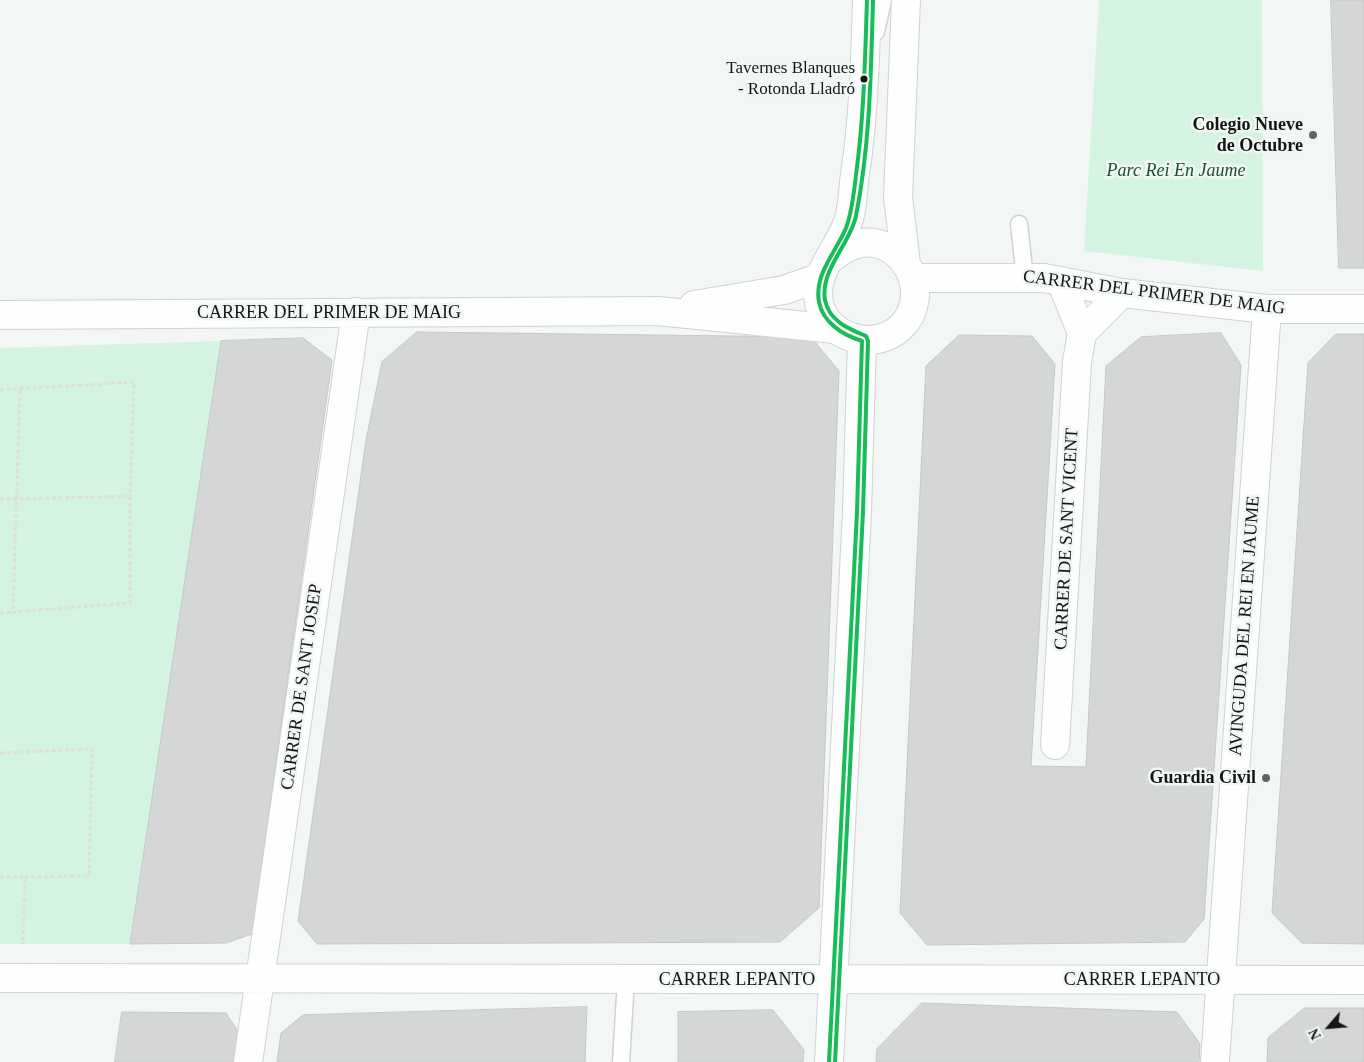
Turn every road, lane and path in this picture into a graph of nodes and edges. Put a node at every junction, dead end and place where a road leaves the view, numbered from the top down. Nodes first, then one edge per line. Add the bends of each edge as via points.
1 (867, 0) edge
2 (883, 0) edge
3 (906, 0) edge
4 (864, 81) junction
5 (1019, 224) dead end
6 (824, 269) junction
7 (910, 271) junction
8 (1025, 278) junction
9 (1060, 282) junction
10 (1122, 293) junction
11 (1267, 309) junction
12 (1364, 309) edge
13 (658, 311) junction
14 (356, 312) junction
15 (0, 314) edge
16 (835, 329) junction
17 (1082, 333) junction
18 (862, 341) junction
19 (20, 388) junction
20 (0, 390) edge
21 (130, 496) junction
22 (0, 499) edge
23 (17, 499) junction
24 (12, 612) junction
25 (0, 613) edge
26 (1055, 745) dead end
27 (0, 753) edge
28 (25, 877) junction
29 (0, 878) edge
30 (11, 978) edge
31 (259, 980) junction
32 (626, 980) junction
33 (834, 980) junction
34 (1221, 980) junction
35 (1364, 980) edge
36 (248, 1062) edge
37 (621, 1062) edge
38 (829, 1062) edge
39 (1215, 1062) edge

1 - 4 street
2 - 4 lane
3 - 7 street via 898,197
4 - 6 street via 863,122 848,219
5 - 8 lane
6 - 7 street via 846,248 862,243 893,250
6 - 13 street, CARRER DEL PRIMER DE MAIG via 784,290
6 - 16 street via 818,296 823,312
7 - 8 street, CARRER DEL PRIMER DE MAIG
7 - 18 street via 916,295 912,311 901,327 879,339
8 - 9 street, CARRER DEL PRIMER DE MAIG
9 - 10 street, CARRER DEL PRIMER DE MAIG
9 - 17 street
10 - 11 street, CARRER DEL PRIMER DE MAIG
10 - 17 street
11 - 12 street, CARRER DEL PRIMER DE MAIG
11 - 34 street, AVINGUDA DEL REI EN JAUME
13 - 14 street, CARRER DEL PRIMER DE MAIG
13 - 16 street, CARRER DEL PRIMER DE MAIG
14 - 15 street, CARRER DEL PRIMER DE MAIG
14 - 31 street, CARRER DE SANT JOSEP
16 - 18 street
17 - 26 street, CARRER DE SANT VICENT via 1076,362
18 - 33 street
19 - 20 path
19 - 21 path via 134,382
19 - 23 path
21 - 23 path
21 - 24 path via 130,603
22 - 23 path
23 - 24 path
24 - 25 path
27 - 28 path via 92,749 89,876
28 - 29 path
28 - 30 path
30 - 31 street, CARRER LEPANTO
31 - 32 street, CARRER LEPANTO
31 - 36 street, CARRER DE SANT JOSEP
32 - 33 street, CARRER LEPANTO
32 - 37 lane
33 - 34 street, CARRER LEPANTO
33 - 38 street
34 - 35 street, CARRER LEPANTO
34 - 39 street, AVINGUDA DEL REI EN JAUME

